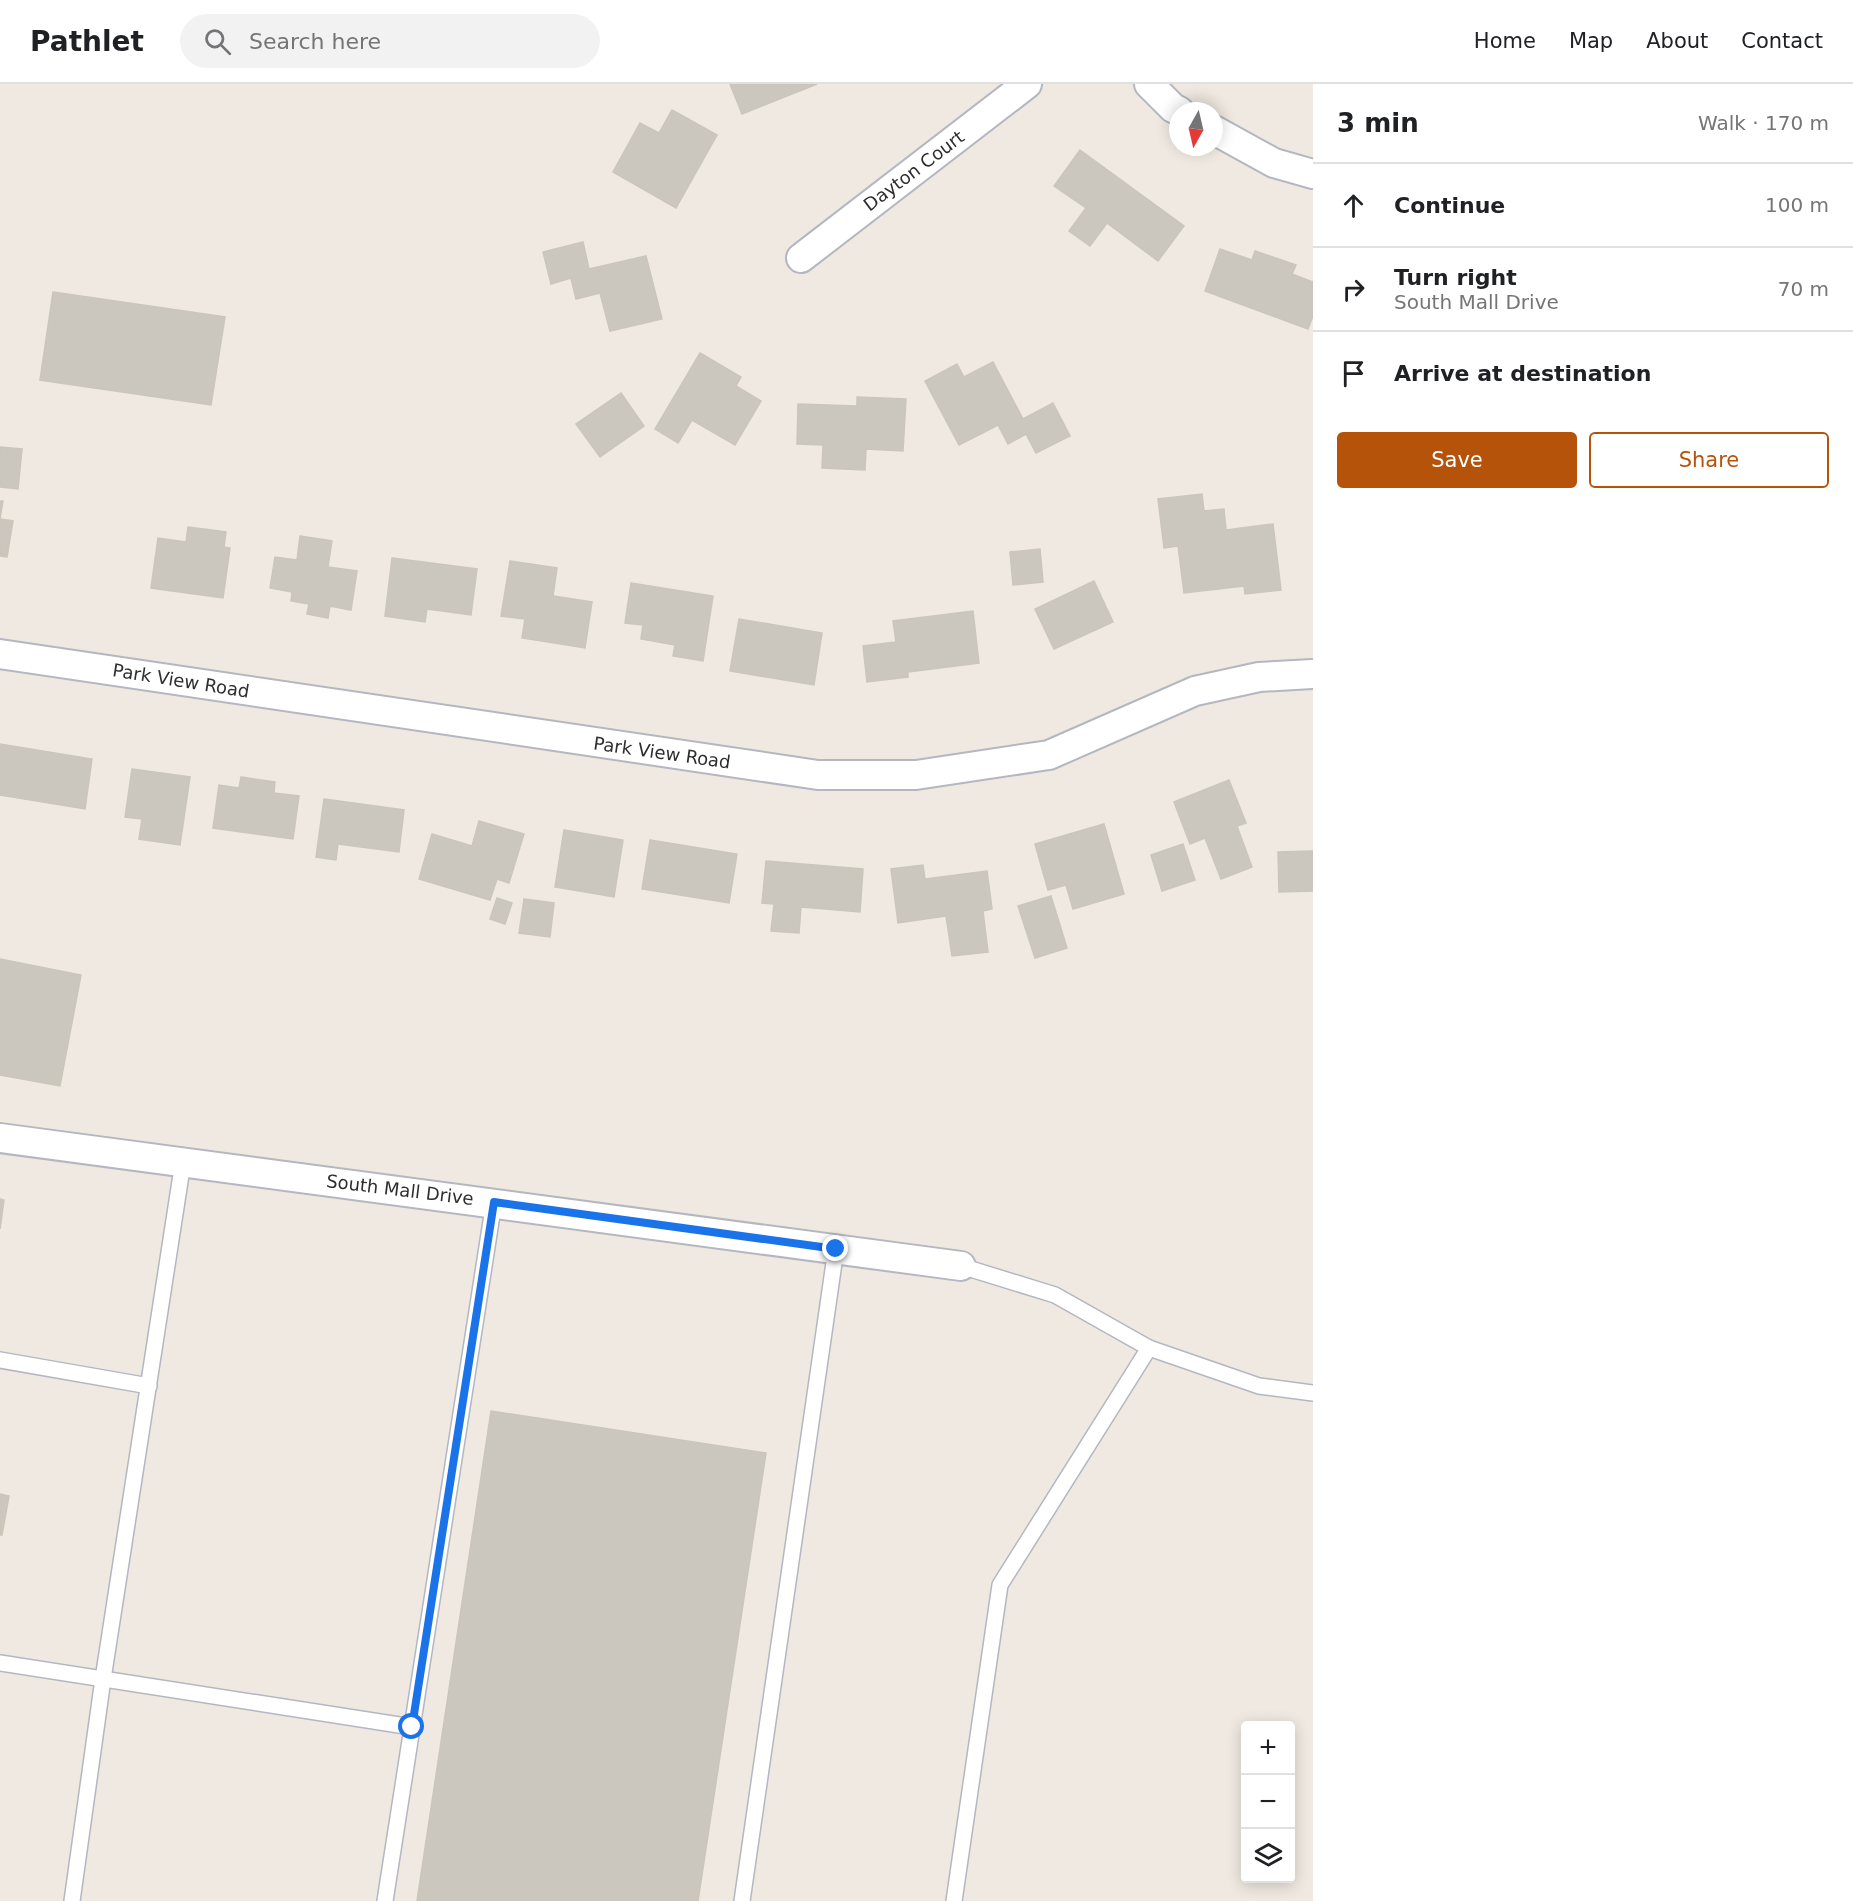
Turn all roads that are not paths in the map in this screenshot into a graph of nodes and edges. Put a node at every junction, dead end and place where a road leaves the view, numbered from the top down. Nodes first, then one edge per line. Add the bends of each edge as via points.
1 (1027, 84) edge
2 (1149, 84) edge
3 (1169, 104) edge
4 (1223, 135) edge
5 (1313, 174) edge
6 (801, 258) dead end
7 (0, 654) edge
8 (1313, 674) edge
9 (0, 1138) edge
10 (183, 1162) junction
11 (494, 1202) junction
12 (836, 1249) junction
13 (961, 1266) joint
14 (1149, 1348) junction
15 (0, 1360) edge
16 (149, 1386) junction
17 (1313, 1393) edge
18 (0, 1663) edge
19 (103, 1679) junction
20 (412, 1727) junction
21 (72, 1901) edge
22 (385, 1901) edge
23 (742, 1901) edge
24 (954, 1901) edge

1 - 6 street, Dayton Court
2 - 3 street
4 - 5 street via 1274,163
7 - 8 street, Park View Road via 818,775 916,775 1050,754 1195,691 1258,677
9 - 10 street, South Mall Drive
10 - 11 street, South Mall Drive
10 - 16 lane
11 - 12 street, South Mall Drive
11 - 20 lane
12 - 13 street, South Mall Drive
12 - 23 lane
13 - 14 lane, South Mall Drive via 1055,1295
14 - 17 lane, South Mall Drive via 1258,1386
14 - 24 lane via 1000,1585
15 - 16 lane
16 - 19 lane
18 - 19 lane
19 - 20 lane
19 - 21 lane
20 - 22 lane

